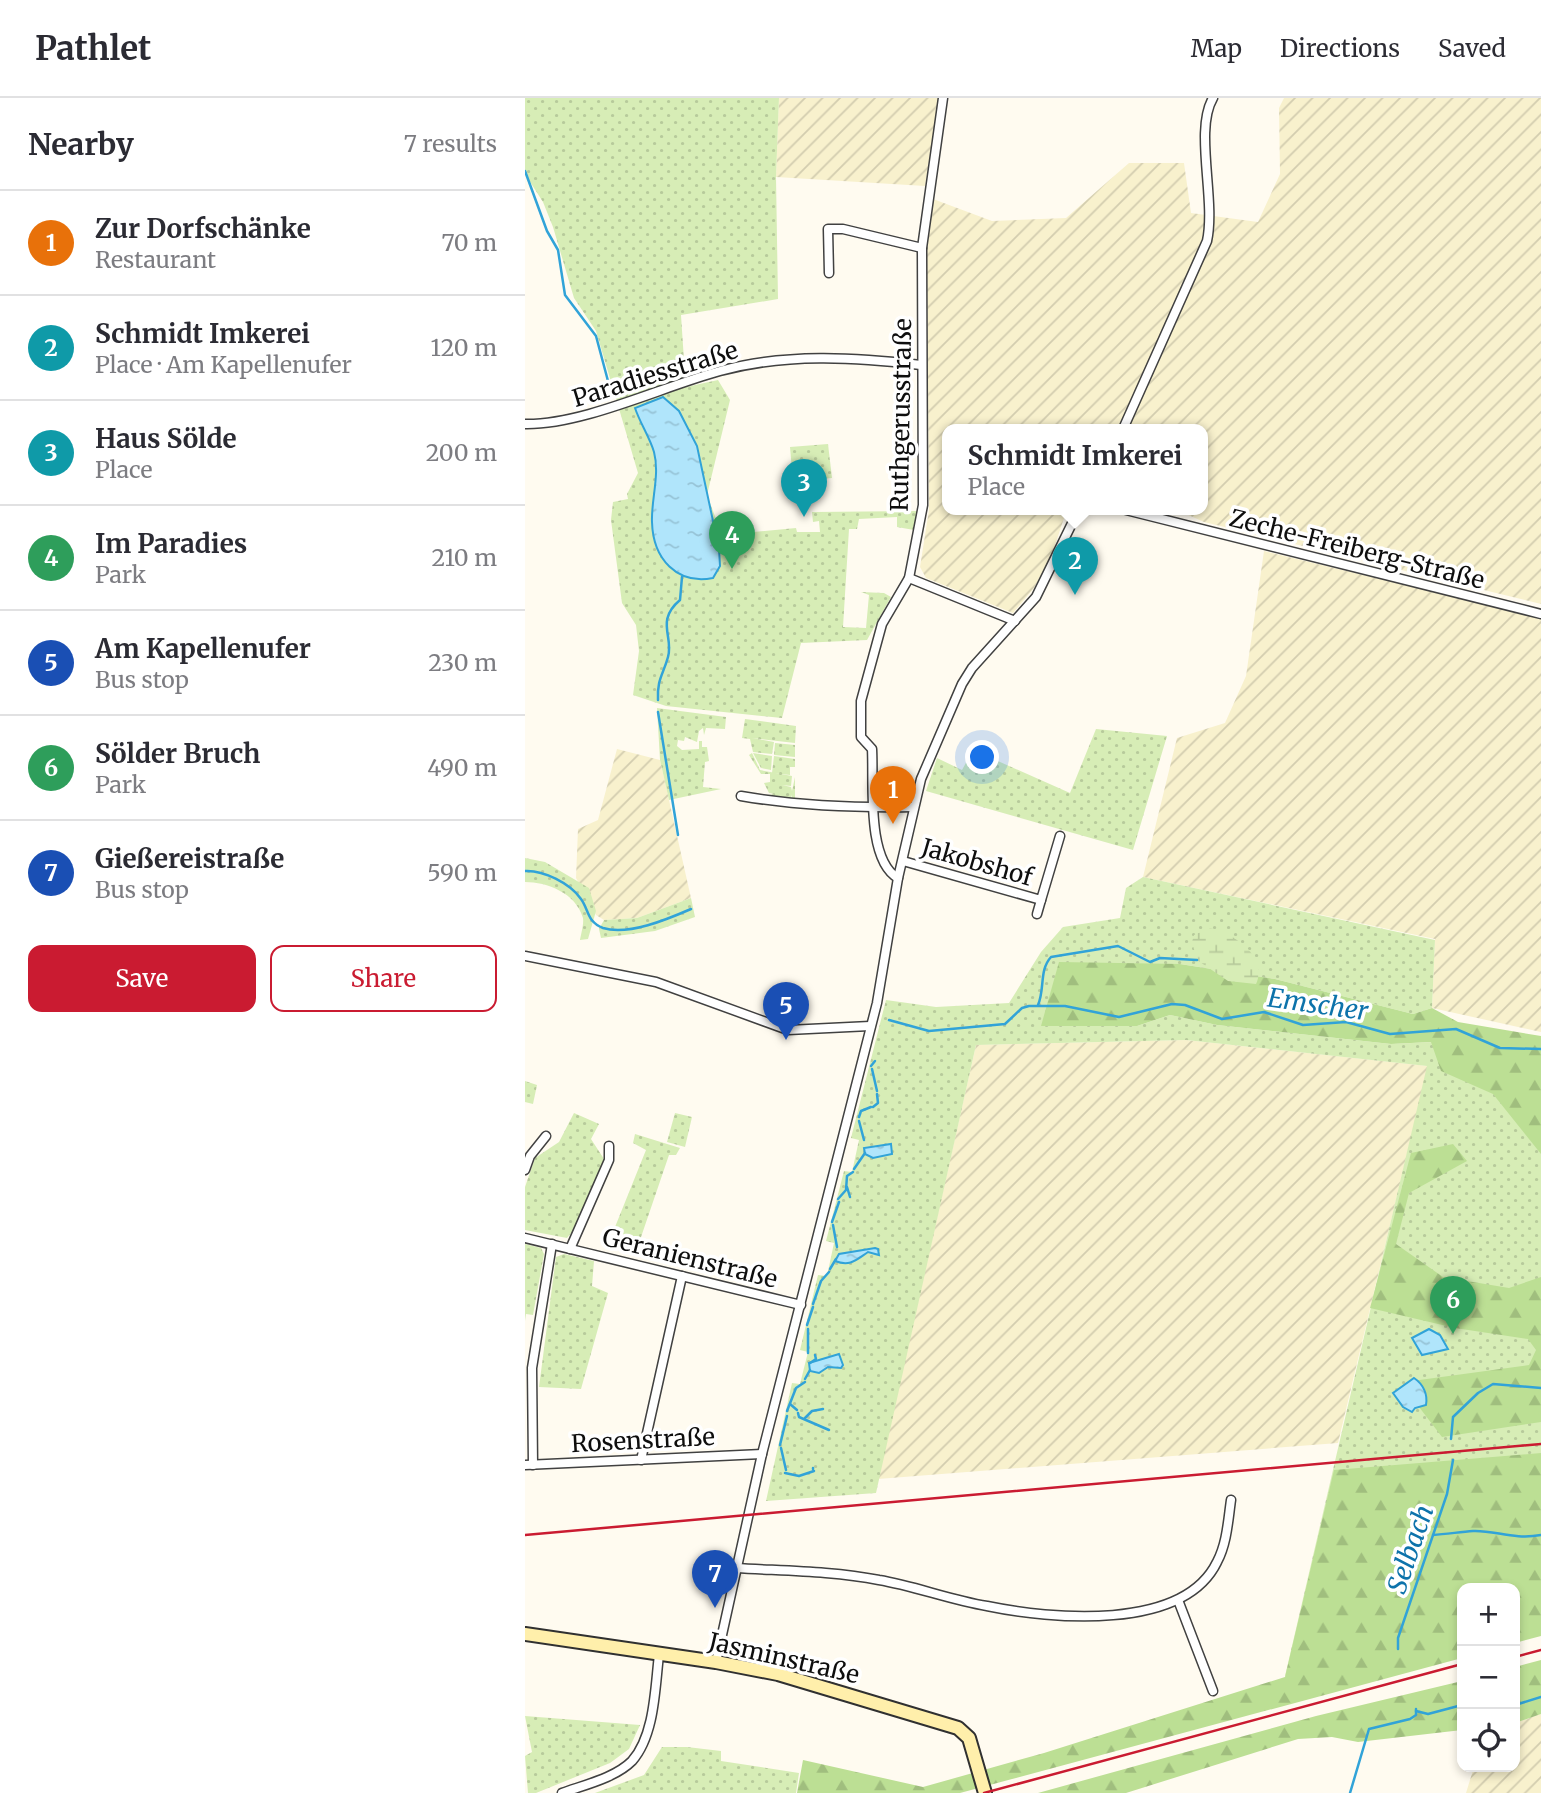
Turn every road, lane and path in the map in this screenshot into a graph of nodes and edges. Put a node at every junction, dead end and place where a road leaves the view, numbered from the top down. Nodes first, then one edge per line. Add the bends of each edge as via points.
1 (943, 98) edge
2 (1213, 98) edge
3 (922, 248) junction
4 (829, 273) dead end
5 (921, 365) junction
6 (525, 424) edge
7 (1125, 424) edge
8 (1076, 515) edge
9 (1146, 515) edge
10 (908, 578) junction
11 (1541, 614) edge
12 (1015, 621) junction
13 (741, 796) dead end
14 (913, 807) junction
15 (874, 808) junction
16 (1060, 836) dead end
17 (902, 861) junction
18 (898, 877) junction
19 (1041, 900) junction
20 (1037, 914) dead end
21 (525, 956) edge
22 (870, 1026) junction
23 (546, 1136) dead end
24 (609, 1146) dead end
25 (525, 1170) edge
26 (525, 1238) edge
27 (552, 1244) junction
28 (569, 1249) junction
29 (682, 1276) junction
30 (801, 1305) junction
31 (762, 1454) junction
32 (641, 1460) junction
33 (529, 1465) edge
34 (1231, 1500) dead end
35 (736, 1568) junction
36 (1178, 1600) junction
37 (525, 1634) edge
38 (659, 1655) junction
39 (716, 1662) junction
40 (1213, 1691) dead end
41 (562, 1793) edge
42 (985, 1793) edge

1 - 3 street, Ruthgerusstraße
2 - 7 street via 1205,118 1211,209 1207,241
3 - 4 street via 828,229
3 - 5 street, Ruthgerusstraße
5 - 6 street, Paradiesstraße via 844,358 763,363 710,374 559,423
5 - 10 street, Ruthgerusstraße via 923,505
8 - 12 street via 1036,597
9 - 11 street, Zeche-Freiberg-Straße
10 - 12 street
10 - 15 street, Ruthgerusstraße via 882,624 861,701 861,737 872,749
12 - 14 street via 962,684 931,751
13 - 15 street via 797,805
14 - 15 street
14 - 17 street
15 - 18 street, Ruthgerusstraße via 883,862 888,872
16 - 19 street, Jakobshof
17 - 18 street
17 - 19 street, Jakobshof
18 - 22 street
19 - 20 street, Jakobshof
21 - 22 street via 656,982 788,1030
22 - 30 street
23 - 25 street
24 - 28 street, Geranienstraße via 609,1160
26 - 27 street, Geranienstraße
27 - 28 street, Geranienstraße
27 - 33 street via 532,1368
28 - 29 street, Geranienstraße
29 - 30 street, Geranienstraße
29 - 32 street
30 - 31 street
31 - 32 street, Rosenstraße
31 - 35 street
32 - 33 street, Rosenstraße
34 - 36 street via 1217,1562 1203,1583
35 - 36 street via 880,1580 1036,1614 1111,1615
35 - 39 street
36 - 40 street
37 - 38 street, Jasminstraße
38 - 39 street, Jasminstraße
38 - 41 street via 647,1730 632,1760 617,1771
39 - 42 street, Jasminstraße via 861,1696 958,1728 969,1738

